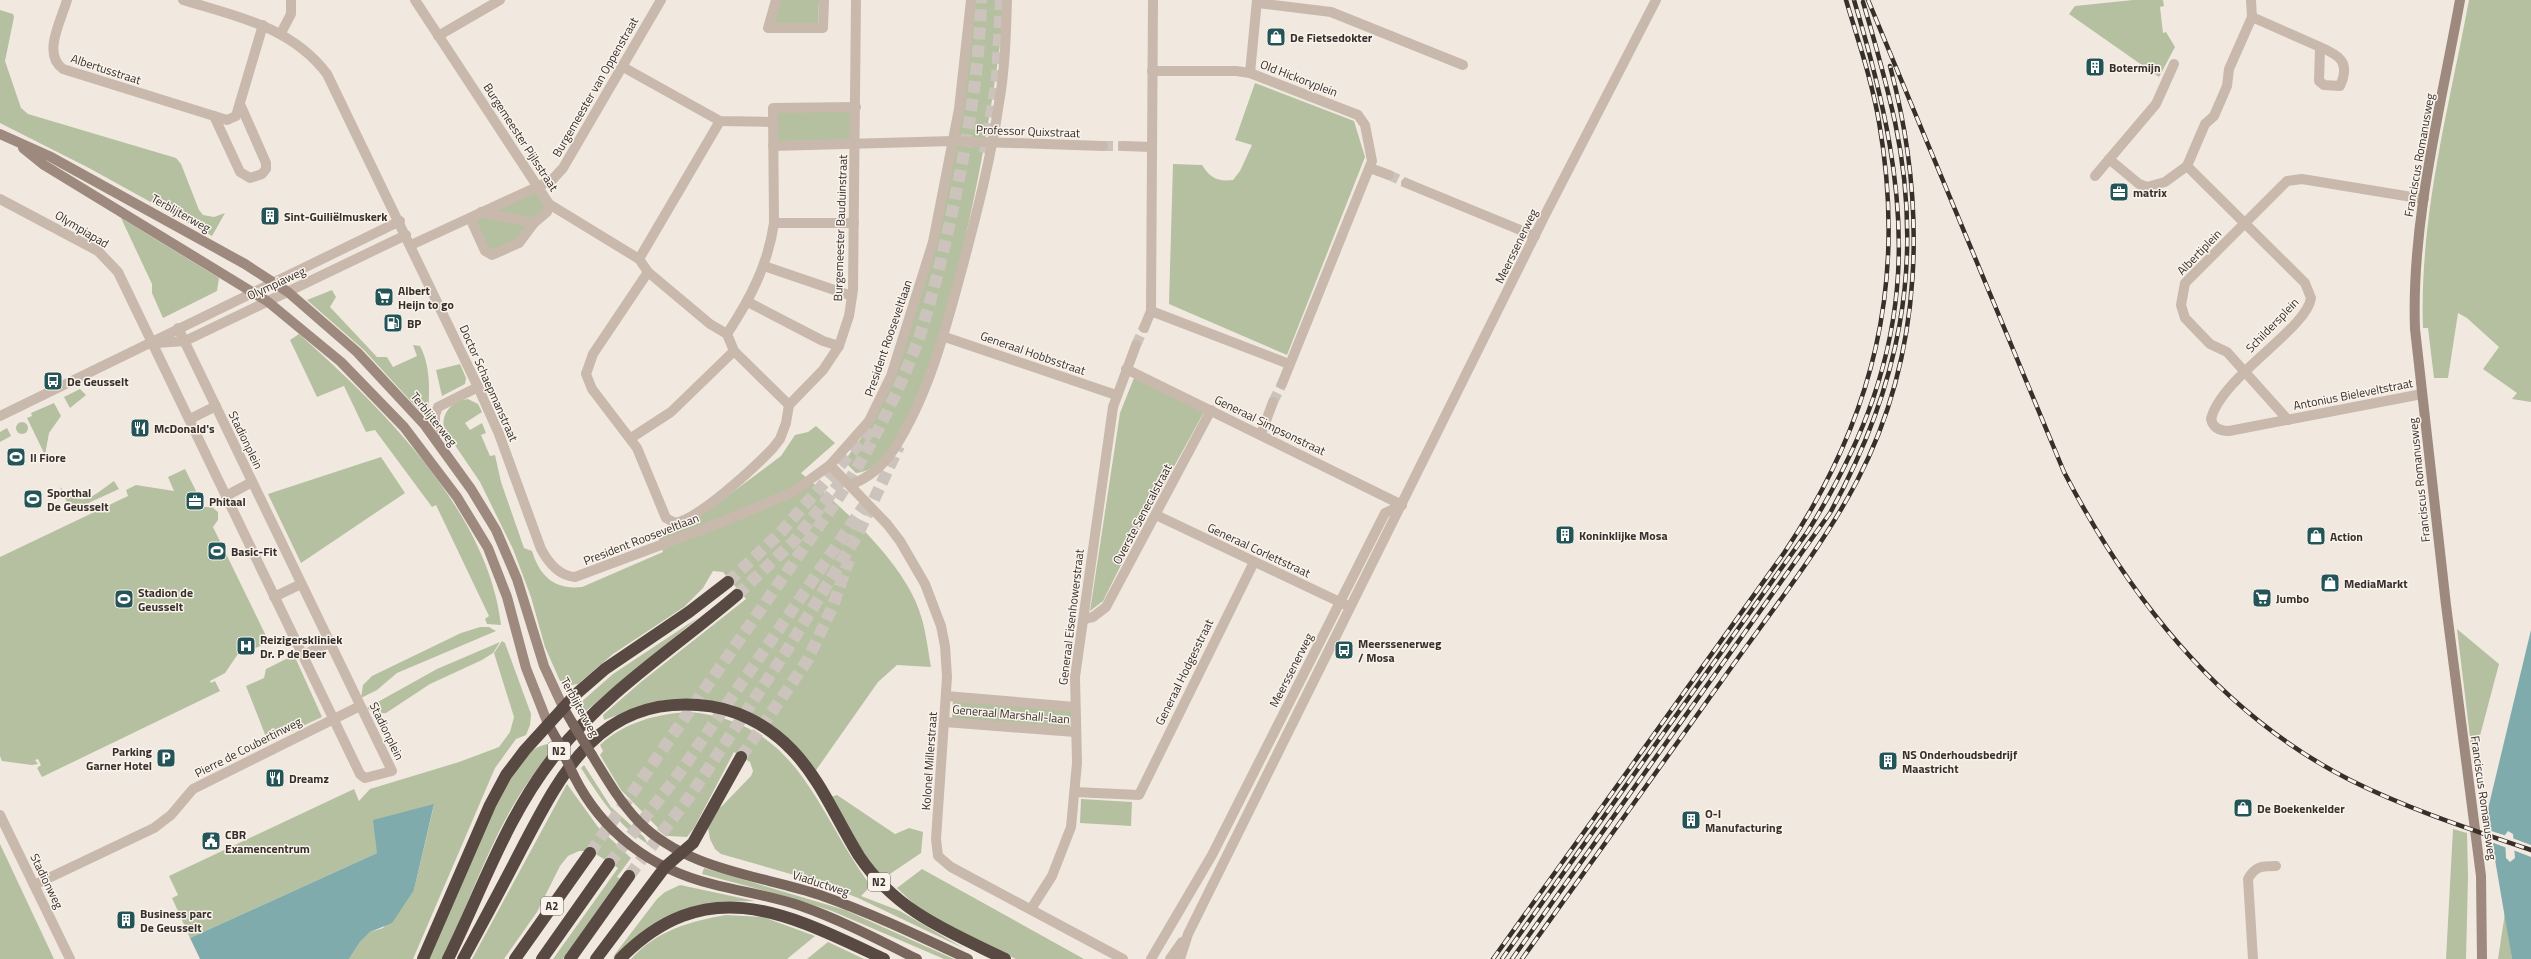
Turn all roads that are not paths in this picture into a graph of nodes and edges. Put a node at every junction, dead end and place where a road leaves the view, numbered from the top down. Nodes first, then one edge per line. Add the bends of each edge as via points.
1 (67, 0) edge
2 (183, 0) edge
3 (294, 0) edge
4 (415, 0) edge
5 (500, 0) edge
6 (661, 0) edge
7 (776, 0) edge
8 (824, 0) edge
9 (856, 0) edge
10 (972, 0) edge
11 (1007, 0) edge
12 (1153, 0) edge
13 (1656, 0) edge
14 (2251, 0) edge
15 (2460, 0) edge
16 (1257, 2) edge
17 (2252, 17) junction
18 (263, 25) junction
19 (281, 33) junction
20 (438, 36) junction
21 (2320, 47) dead end
22 (2174, 64) dead end
23 (1463, 65) dead end
24 (623, 67) junction
25 (1152, 71) junction
26 (1250, 73) junction
27 (240, 104) junction
28 (856, 107) junction
29 (214, 116) junction
30 (720, 121) junction
31 (773, 122) junction
32 (0, 134) edge
33 (12, 140) junction
34 (953, 141) junction
35 (992, 142) junction
36 (856, 144) junction
37 (773, 146) junction
38 (1103, 146) tunnel mouth
39 (1123, 146) tunnel mouth
40 (1152, 147) junction
41 (2109, 159) junction
42 (2187, 166) junction
43 (1370, 168) junction
44 (1389, 175) tunnel mouth
45 (2095, 176) dead end
46 (1406, 183) tunnel mouth
47 (537, 187) junction
48 (0, 198) edge
49 (2424, 199) junction
50 (549, 204) junction
51 (481, 212) junction
52 (470, 218) junction
53 (400, 221) junction
54 (534, 223) junction
55 (774, 223) junction
56 (854, 223) junction
57 (2245, 223) junction
58 (406, 235) junction
59 (1535, 236) junction
60 (411, 245) junction
61 (639, 259) junction
62 (764, 266) junction
63 (648, 272) junction
64 (272, 282) junction
65 (252, 292) junction
66 (288, 292) junction
67 (852, 296) junction
68 (267, 301) junction
69 (748, 302) junction
70 (1151, 310) junction
71 (178, 328) junction
72 (1144, 328) tunnel mouth
73 (727, 334) junction
74 (942, 336) junction
75 (185, 341) junction
76 (153, 343) junction
77 (1136, 345) tunnel mouth
78 (840, 346) junction
79 (734, 351) junction
80 (1289, 364) junction
81 (1126, 369) junction
82 (2245, 371) junction
83 (1282, 384) tunnel mouth
84 (478, 387) junction
85 (2422, 394) junction
86 (1116, 396) junction
87 (1273, 402) tunnel mouth
88 (789, 405) junction
89 (216, 406) junction
90 (1211, 410) junction
91 (0, 416) edge
92 (190, 419) junction
93 (2288, 420) junction
94 (1261, 434) junction
95 (631, 438) junction
96 (435, 439) junction
97 (830, 465) junction
98 (252, 482) junction
99 (850, 485) junction
100 (226, 496) junction
101 (1402, 505) junction
102 (1156, 515) junction
103 (1254, 562) junction
104 (575, 576) joint
105 (728, 582) tunnel mouth
106 (301, 584) junction
107 (737, 595) tunnel mouth
108 (274, 597) junction
109 (1340, 602) junction
110 (1351, 608) junction
111 (1084, 619) junction
112 (329, 643) junction
113 (303, 655) junction
114 (946, 696) junction
115 (360, 706) junction
116 (563, 707) junction
117 (1075, 707) junction
118 (333, 718) junction
119 (945, 722) junction
120 (548, 724) junction
121 (1075, 732) junction
122 (741, 757) tunnel mouth
123 (1075, 792) junction
124 (0, 815) edge
125 (590, 853) tunnel mouth
126 (683, 853) junction
127 (1212, 855) junction
128 (1224, 861) junction
129 (609, 864) tunnel mouth
130 (2276, 866) dead end
131 (665, 867) junction
132 (629, 876) tunnel mouth
133 (34, 885) junction
134 (1031, 909) junction
135 (1188, 934) junction
136 (70, 959) edge
137 (423, 959) edge
138 (448, 959) edge
139 (463, 959) edge
140 (515, 959) edge
141 (542, 959) edge
142 (570, 959) edge
143 (596, 959) edge
144 (620, 959) edge
145 (884, 959) edge
146 (917, 959) edge
147 (968, 959) edge
148 (1005, 959) edge
149 (1123, 959) edge
150 (1151, 959) edge
151 (1170, 959) edge
152 (1180, 959) edge
153 (2253, 959) edge
154 (2482, 959) edge

1 - 29 street, Albertusstraat via 52,53 63,70
2 - 18 street, Doctor Schaepmanstraat
3 - 19 street via 291,14
4 - 20 street, Burgemeester Pijlsstraat
5 - 20 street
6 - 24 street, Burgemeester van Oppenstraat
7 - 8 street via 768,28 823,28
9 - 28 street, Burgemeester Bauduinstraat
10 - 34 street, President Rooseveltlaan via 965,72
11 - 35 street via 1000,102
12 - 25 street
13 - 59 street, Meerssenerweg
14 - 17 street
15 - 49 main road, Franciscus Romanusweg
16 - 23 street via 1331,12
16 - 26 street
17 - 21 street
17 - 42 street via 2229,69 2224,94 2214,116 2205,124
18 - 19 street, Doctor Schaepmanstraat
18 - 27 street
19 - 53 street, Doctor Schaepmanstraat via 302,47 327,74
20 - 47 street, Burgemeester Pijlsstraat
22 - 41 street via 2156,104
24 - 30 street
24 - 47 street, Burgemeester van Oppenstraat via 563,168 552,180
25 - 26 street, Old Hickoryplein
25 - 40 street
26 - 43 street, Old Hickoryplein via 1358,115 1365,125 1371,148
27 - 29 street, Albertusstraat via 232,120
27 - 29 street via 266,163 266,169 256,176 250,178 240,172
28 - 31 street via 773,108
28 - 36 street, Burgemeester Bauduinstraat
30 - 31 street
30 - 61 street
31 - 37 street
32 - 33 main road, Terblijterweg
33 - 64 main road, Terblijterweg via 62,162 214,245
33 - 65 main road, Terblijterweg via 44,165
34 - 35 street, Professor Quixstraat
34 - 36 street, Professor Quixstraat
34 - 97 street, President Rooseveltlaan via 933,242 891,376 869,421
35 - 38 street, Professor Quixstraat
35 - 74 street via 975,220
36 - 37 street, Professor Quixstraat
36 - 56 street, Burgemeester Bauduinstraat
37 - 55 street
39 - 40 street
40 - 70 street
41 - 42 street via 2139,184 2147,187 2165,182
41 - 45 street
42 - 57 street, Schildersplein
43 - 44 street
43 - 80 street, Old Hickoryplein
46 - 59 street
47 - 50 street, Burgemeester Pijlsstraat
47 - 51 street, Burgemeester van Oppenstraat
48 - 76 street, Olympiapad via 82,242 107,260 118,272
49 - 57 street, Albertiplein via 2295,179 2287,181
49 - 85 main road, Franciscus Romanusweg via 2415,264 2414,298
50 - 54 street via 547,212
50 - 61 street, Burgemeester Pijlsstraat
51 - 52 street, Burgemeester van Oppenstraat
51 - 54 street
52 - 54 street via 486,251 492,255 519,243
52 - 60 street, Burgemeester van Oppenstraat
53 - 58 street, Doctor Schaepmanstraat
53 - 64 street, Olympiaweg
55 - 56 street
55 - 62 street
56 - 67 street, Burgemeester Bauduinstraat
57 - 82 street, Schildersplein via 2304,283 2311,298 2305,312
57 - 82 street, Albertiplein via 2186,283 2181,305 2185,318 2210,344 2227,352
58 - 60 street, Doctor Schaepmanstraat
58 - 66 street, Olympiaweg
59 - 101 street, Meerssenerweg
60 - 84 street, Doctor Schaepmanstraat
61 - 63 street, Burgemeester Pijlsstraat
62 - 67 street
62 - 69 street
63 - 73 street, Burgemeester Pijlsstraat via 710,324
63 - 95 street via 593,354 586,369 592,389
64 - 65 street, Olympiaweg
64 - 66 main road, Terblijterweg
65 - 68 main road, Terblijterweg
65 - 71 street, Olympiaweg
66 - 68 street, Olympiaweg
66 - 96 main road, Terblijterweg via 357,352
67 - 78 street, Burgemeester Bauduinstraat
68 - 75 street, Olympiaweg
68 - 120 main road, Terblijterweg via 324,346 370,390 422,449 470,515 488,548 500,578 526,668
69 - 73 street
69 - 78 street via 823,341
70 - 72 street
70 - 80 street
71 - 75 street, Stadionplein
71 - 76 street, Olympiaweg
73 - 79 street
74 - 86 street, Generaal Hobbsstraat
74 - 99 street via 924,390 893,450 870,475
75 - 76 street, Olympiaweg
75 - 89 street, Stadionplein
76 - 91 street, Olympiaweg
76 - 92 street, Stadionplein
77 - 81 street
78 - 88 street, Burgemeester Bauduinstraat via 823,370
79 - 88 street
79 - 95 street via 671,412
80 - 83 street, Old Hickoryplein
81 - 86 street, Generaal Eisenhowerstraat
81 - 90 street, Generaal Simpsonstraat
82 - 93 street, Antonius Bieleveltstraat
82 - 93 street, Antonius Bieleveltstraat via 2214,409 2211,419 2218,430
84 - 96 street via 438,407 435,415
84 - 104 street, Doctor Schaepmanstraat via 541,549 563,574
85 - 93 street, Antonius Bieleveltstraat
85 - 154 main road, Franciscus Romanusweg via 2481,876
86 - 111 street, Generaal Eisenhowerstraat via 1106,451
87 - 94 street
88 - 95 street, Burgemeester Bauduinstraat via 780,439 772,450 718,498 682,520 670,522 666,518
89 - 92 street
89 - 98 street, Stadionplein
90 - 94 street, Generaal Simpsonstraat
90 - 102 street, Overste Senecalstraat
92 - 100 street, Stadionplein
94 - 101 street, Generaal Simpsonstraat
96 - 116 main road, Terblijterweg via 471,489 503,543 518,580 539,651
97 - 99 street, Kolonel Millerstraat
97 - 104 street, President Rooseveltlaan via 807,483 785,495 668,543
98 - 100 street
98 - 106 street, Stadionplein
99 - 114 street, Kolonel Millerstraat via 887,524 925,584 935,608 945,646
100 - 108 street, Stadionplein
101 - 109 street, Meerssenerweg via 1385,513
101 - 110 street, Meerssenerweg
102 - 103 street, Generaal Corlettstraat
102 - 111 street, Overste Senecalstraat via 1106,607 1093,617
103 - 109 street, Generaal Corlettstraat
103 - 123 street, Generaal Hodgesstraat via 1139,795
105 - 116 highway via 689,612 606,668
106 - 108 street
106 - 112 street, Stadionplein
107 - 138 highway, N2 via 620,689 555,755 510,826
108 - 113 street, Stadionplein
109 - 110 street, Generaal Corlettstraat
109 - 127 street, Meerssenerweg
110 - 128 street, Meerssenerweg
111 - 117 street, Generaal Eisenhowerstraat via 1075,677
112 - 113 street
112 - 115 street, Stadionplein
113 - 118 street, Stadionplein
114 - 117 street, Generaal Marshall-laan
114 - 119 street, Kolonel Millerstraat
115 - 118 street, Pierre de Coubertinweg
115 - 118 street, Stadionplein via 392,771 365,778 360,774
116 - 120 highway
116 - 126 main road, Terblijterweg, bridge via 621,800 640,822
117 - 121 street, Generaal Eisenhowerstraat
118 - 133 street, Pierre de Coubertinweg via 193,789 171,815 154,828
119 - 121 street, Generaal Marshall-laan
119 - 134 street, Kolonel Millerstraat via 936,839 938,856 951,867
120 - 131 main road, Terblijterweg, bridge via 587,801 606,825 641,854
120 - 137 highway, N2 via 525,750 498,789
121 - 123 street, Generaal Eisenhowerstraat
122 - 126 highway via 695,840
123 - 134 street, Generaal Eisenhowerstraat via 1067,842 1052,876
124 - 133 street, Stadionweg
125 - 140 highway, A2
126 - 131 highway
126 - 147 main road, Viaductweg via 723,868 795,887 849,906
127 - 128 street
127 - 150 street, Meerssenerweg
128 - 135 street, Meerssenerweg
129 - 141 highway, A2
130 - 153 street via 2261,866 2253,870 2248,879
131 - 143 highway
131 - 146 main road via 707,883 801,906 857,928
132 - 142 highway
133 - 136 street, Stadionweg
134 - 149 street, Kolonel Millerstraat
135 - 151 street, Meerssenerweg
135 - 152 street, Meerssenerweg
139 - 148 highway, N2 via 546,802 566,770 584,748 608,728 633,715 664,706 691,704 733,711 775,734 793,750 807,768 859,856 887,891 923,919
144 - 145 highway via 666,922 698,911 730,907 777,914 828,933

